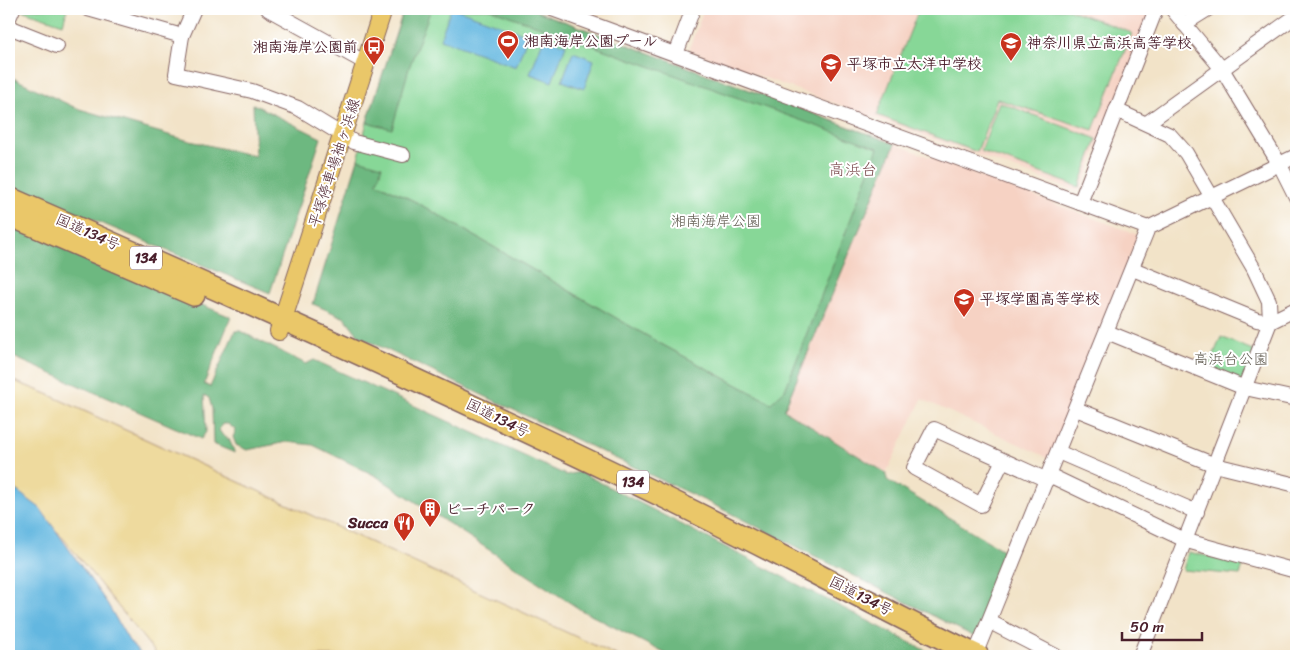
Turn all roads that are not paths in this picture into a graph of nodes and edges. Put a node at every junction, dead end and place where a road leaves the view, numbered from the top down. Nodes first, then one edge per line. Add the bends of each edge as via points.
1 (13, 9) edge
2 (88, 9) edge
3 (194, 9) edge
4 (268, 9) edge
5 (383, 9) edge
6 (553, 9) edge
7 (693, 9) edge
8 (1156, 9) edge
9 (1172, 9) edge
10 (1208, 9) edge
11 (1296, 16) edge
12 (9, 18) edge
13 (1184, 24) junction
14 (9, 27) edge
15 (182, 36) junction
16 (56, 46) dead end
17 (676, 54) junction
18 (366, 63) junction
19 (1222, 70) junction
20 (1116, 110) junction
21 (1147, 123) junction
22 (344, 134) junction
23 (403, 156) dead end
24 (1296, 156) edge
25 (1280, 164) junction
26 (1296, 196) edge
27 (9, 198) edge
28 (1213, 198) junction
29 (1080, 203) junction
30 (9, 215) edge
31 (1148, 228) junction
32 (1133, 269) junction
33 (1296, 309) edge
34 (1270, 322) junction
35 (281, 324) junction
36 (1107, 332) junction
37 (1245, 388) junction
38 (1296, 399) edge
39 (1076, 409) junction
40 (1058, 452) junction
41 (1003, 460) junction
42 (1215, 465) junction
43 (1048, 478) junction
44 (1296, 485) edge
45 (1197, 512) junction
46 (1187, 542) junction
47 (1296, 571) edge
48 (990, 622) junction
49 (952, 656) edge
50 (977, 656) edge
51 (1056, 656) edge
52 (1140, 656) edge

1 - 12 street
2 - 15 street
3 - 15 street
4 - 18 street
5 - 18 main road, 平塚停車場袖ヶ浜線
6 - 17 street
7 - 17 street
8 - 20 street
9 - 13 street
10 - 13 street
11 - 19 street
13 - 19 street
14 - 16 street
15 - 22 street via 176,74 252,91 298,108
17 - 29 street
18 - 22 main road, 平塚停車場袖ヶ浜線
19 - 21 street
19 - 25 street
20 - 21 street
20 - 29 street
21 - 28 street via 1170,135 1186,153
22 - 23 street via 354,142
22 - 35 main road, 平塚停車場袖ヶ浜線
24 - 25 street
25 - 26 street
25 - 28 street
27 - 35 highway, 国道134号 / 134
28 - 31 street
28 - 34 street via 1269,301
29 - 31 street
30 - 35 highway, 国道134号 / 134
31 - 32 street
32 - 34 street via 1257,320
32 - 36 street
33 - 34 street
34 - 37 street
35 - 49 highway, 国道134号 / 134
35 - 50 highway, 国道134号 / 134 via 666,498
36 - 37 street
36 - 39 street
37 - 38 street
37 - 42 street
39 - 40 street
39 - 42 street
40 - 43 street
40 - 45 street
41 - 41 street via 934,429 914,468 981,505
41 - 43 street
42 - 44 street
42 - 45 street
43 - 46 street
43 - 48 street
45 - 46 street
46 - 47 street
46 - 52 street
48 - 50 street
48 - 51 street

